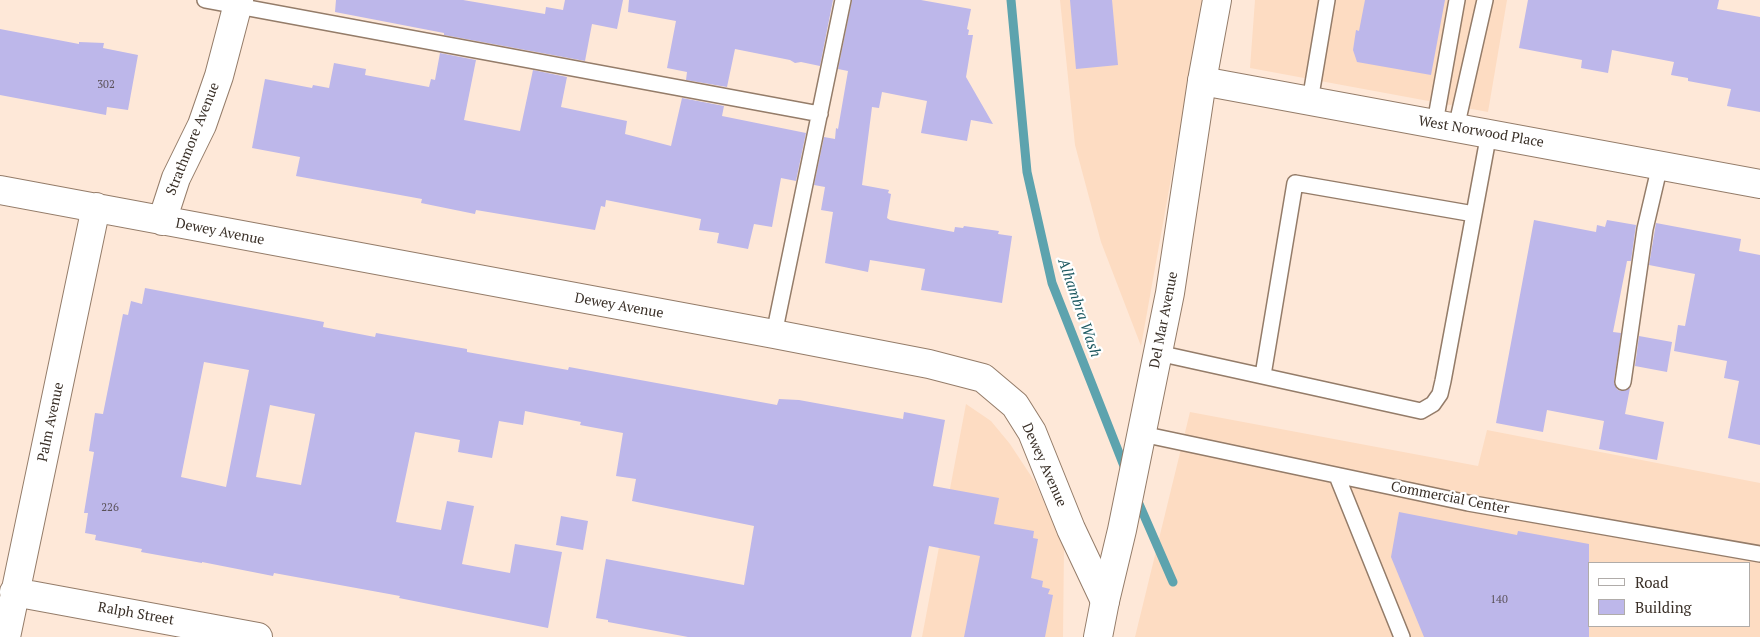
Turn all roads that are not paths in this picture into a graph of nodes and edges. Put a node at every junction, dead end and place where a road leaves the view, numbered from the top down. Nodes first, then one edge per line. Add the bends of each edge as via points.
1 (205, 0) edge
2 (843, 0) edge
3 (1216, 0) edge
4 (1327, 0) edge
5 (1457, 0) edge
6 (1485, 0) edge
7 (238, 3) edge
8 (1202, 81) junction
9 (1310, 101) junction
10 (820, 114) junction
11 (1445, 126) junction
12 (1489, 133) junction
13 (1660, 164) junction
14 (1760, 184) edge
15 (0, 190) edge
16 (96, 208) junction
17 (1474, 214) junction
18 (162, 221) junction
19 (774, 334) junction
20 (1156, 363) junction
21 (1264, 375) junction
22 (1623, 382) dead end
23 (1142, 434) junction
24 (1337, 476) junction
25 (1760, 554) edge
26 (14, 592) junction
27 (1105, 601) junction
28 (6, 637) edge
29 (258, 637) edge
30 (1098, 637) edge
31 (1402, 637) edge

1 - 7 lane
2 - 10 lane
3 - 8 street, Del Mar Avenue
4 - 9 lane
5 - 11 lane
6 - 11 lane
7 - 10 lane
7 - 18 street, Strathmore Avenue via 202,125 176,178
8 - 9 street, West Norwood Place
8 - 20 street, Del Mar Avenue via 1170,293
9 - 11 street, West Norwood Place
10 - 19 lane
11 - 12 street, West Norwood Place
12 - 13 street, West Norwood Place
12 - 17 lane
13 - 14 street, West Norwood Place
13 - 22 lane via 1645,229
15 - 16 street, Dewey Avenue
16 - 18 street, Dewey Avenue
16 - 26 street, Palm Avenue
17 - 21 lane via 1443,381 1433,404 1422,411
17 - 21 lane via 1295,183
18 - 19 street, Dewey Avenue
19 - 27 street, Dewey Avenue via 929,364 983,378 1015,405 1032,432 1071,529
20 - 21 lane
20 - 23 street, Del Mar Avenue
23 - 24 lane, Commercial Center
23 - 27 street, Del Mar Avenue
24 - 25 lane, Commercial Center via 1468,503
24 - 31 lane
26 - 28 street, Palm Avenue
26 - 29 street, Ralph Street
27 - 30 street, Del Mar Avenue

